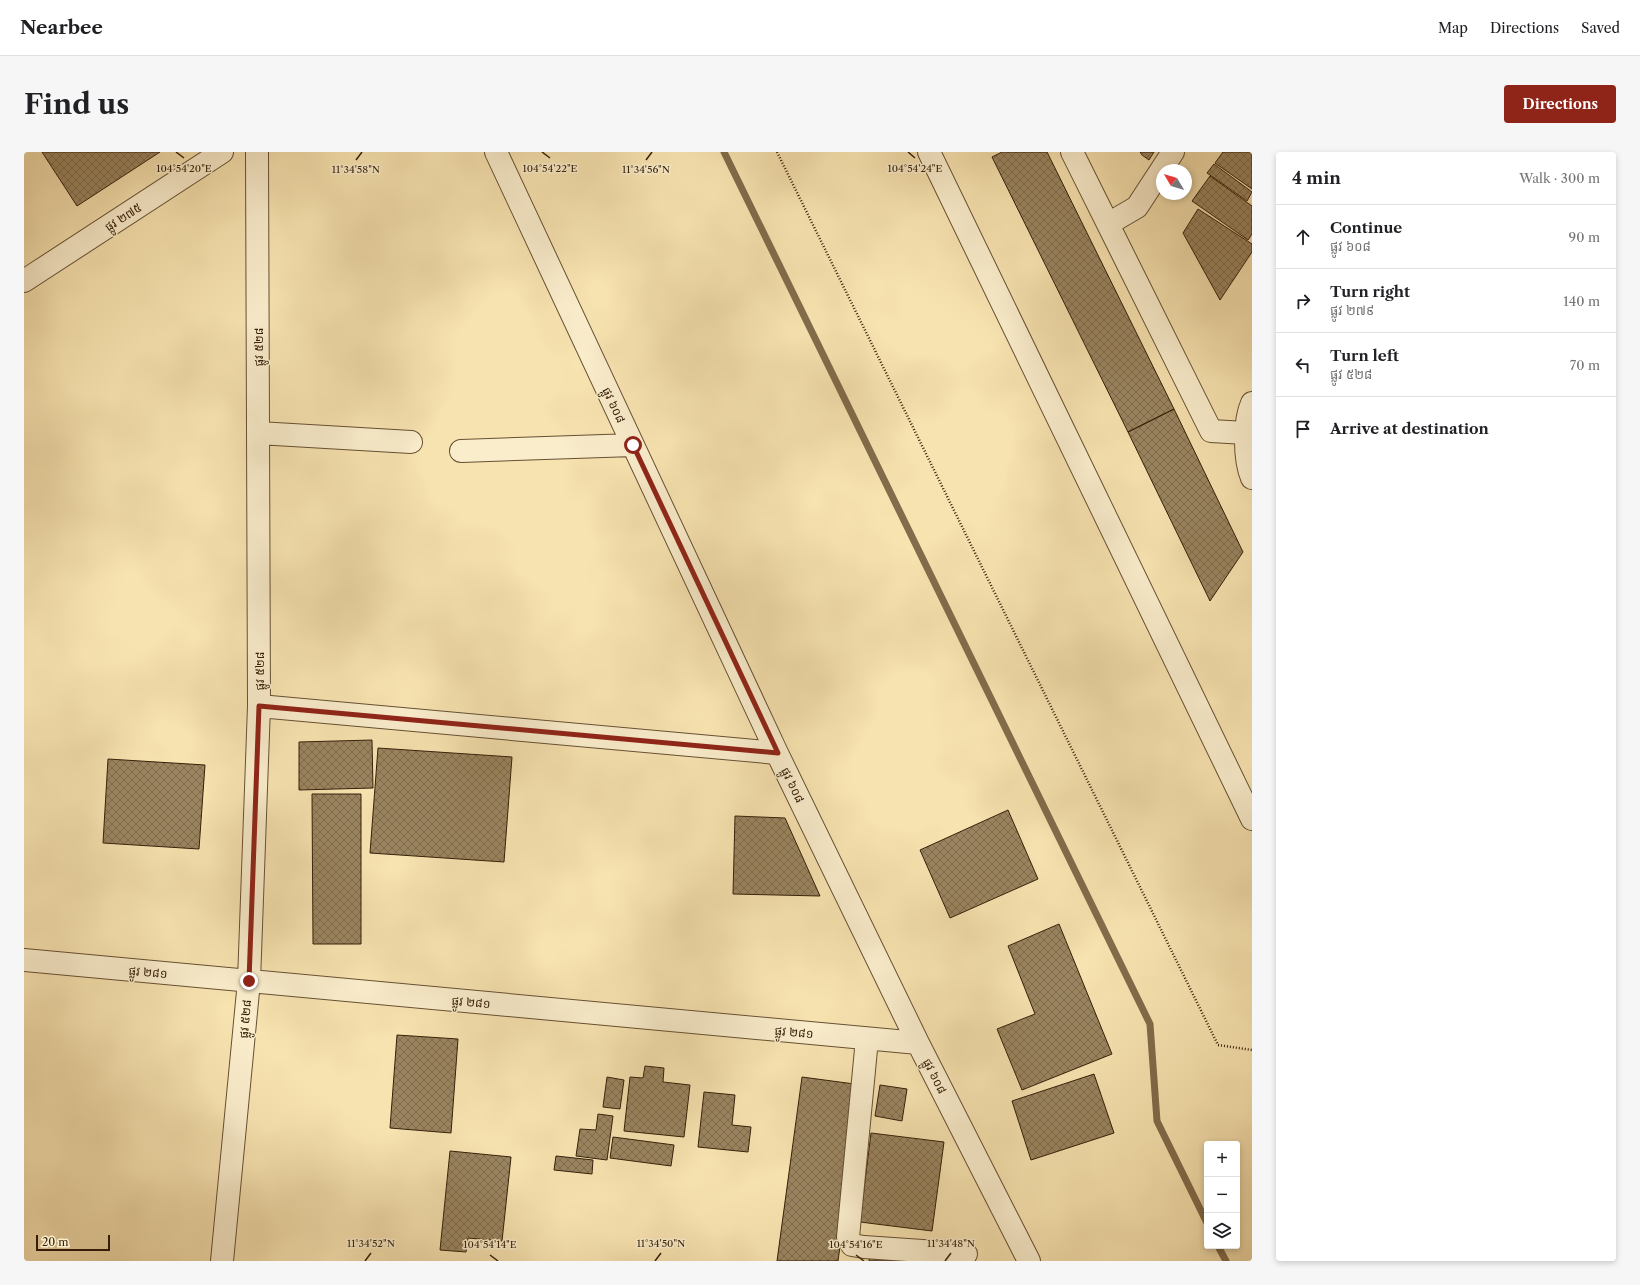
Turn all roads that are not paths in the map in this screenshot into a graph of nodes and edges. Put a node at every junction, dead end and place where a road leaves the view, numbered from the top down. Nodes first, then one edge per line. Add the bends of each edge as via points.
1 (222, 152) edge
2 (257, 152) edge
3 (496, 152) edge
4 (929, 152) edge
5 (1072, 152) edge
6 (1173, 152) edge
7 (1108, 224) junction
8 (24, 281) edge
9 (1252, 403) edge
10 (258, 432) junction
11 (1246, 433) junction
12 (411, 442) dead end
13 (633, 445) junction
14 (461, 451) dead end
15 (1252, 478) edge
16 (259, 706) junction
17 (778, 753) junction
18 (1252, 819) edge
19 (24, 960) edge
20 (249, 981) junction
21 (867, 1039) junction
22 (918, 1043) junction
23 (966, 1254) dead end
24 (222, 1261) edge
25 (1030, 1261) edge

1 - 8 street, ផ្លូវ ២៧៥
2 - 10 street, ផ្លូវ ៥២៨
3 - 13 street, ផ្លូវ ៦០៨
4 - 18 street
5 - 7 street
6 - 7 street via 1137,207
7 - 11 street via 1211,431
9 - 11 street
10 - 12 street
10 - 16 street, ផ្លូវ ៥២៨
11 - 15 street
13 - 14 street
13 - 17 street, ផ្លូវ ៦០៨
16 - 17 street
16 - 20 street, ផ្លូវ ៥២៨
17 - 22 street, ផ្លូវ ៦០៨
19 - 20 street, ផ្លូវ ២៨១
20 - 21 street, ផ្លូវ ២៨១
20 - 24 street, ផ្លូវ ៥២៨
21 - 22 street, ផ្លូវ ២៨១
21 - 23 street via 848,1237 852,1245 864,1247
22 - 25 street, ផ្លូវ ៦០៨

